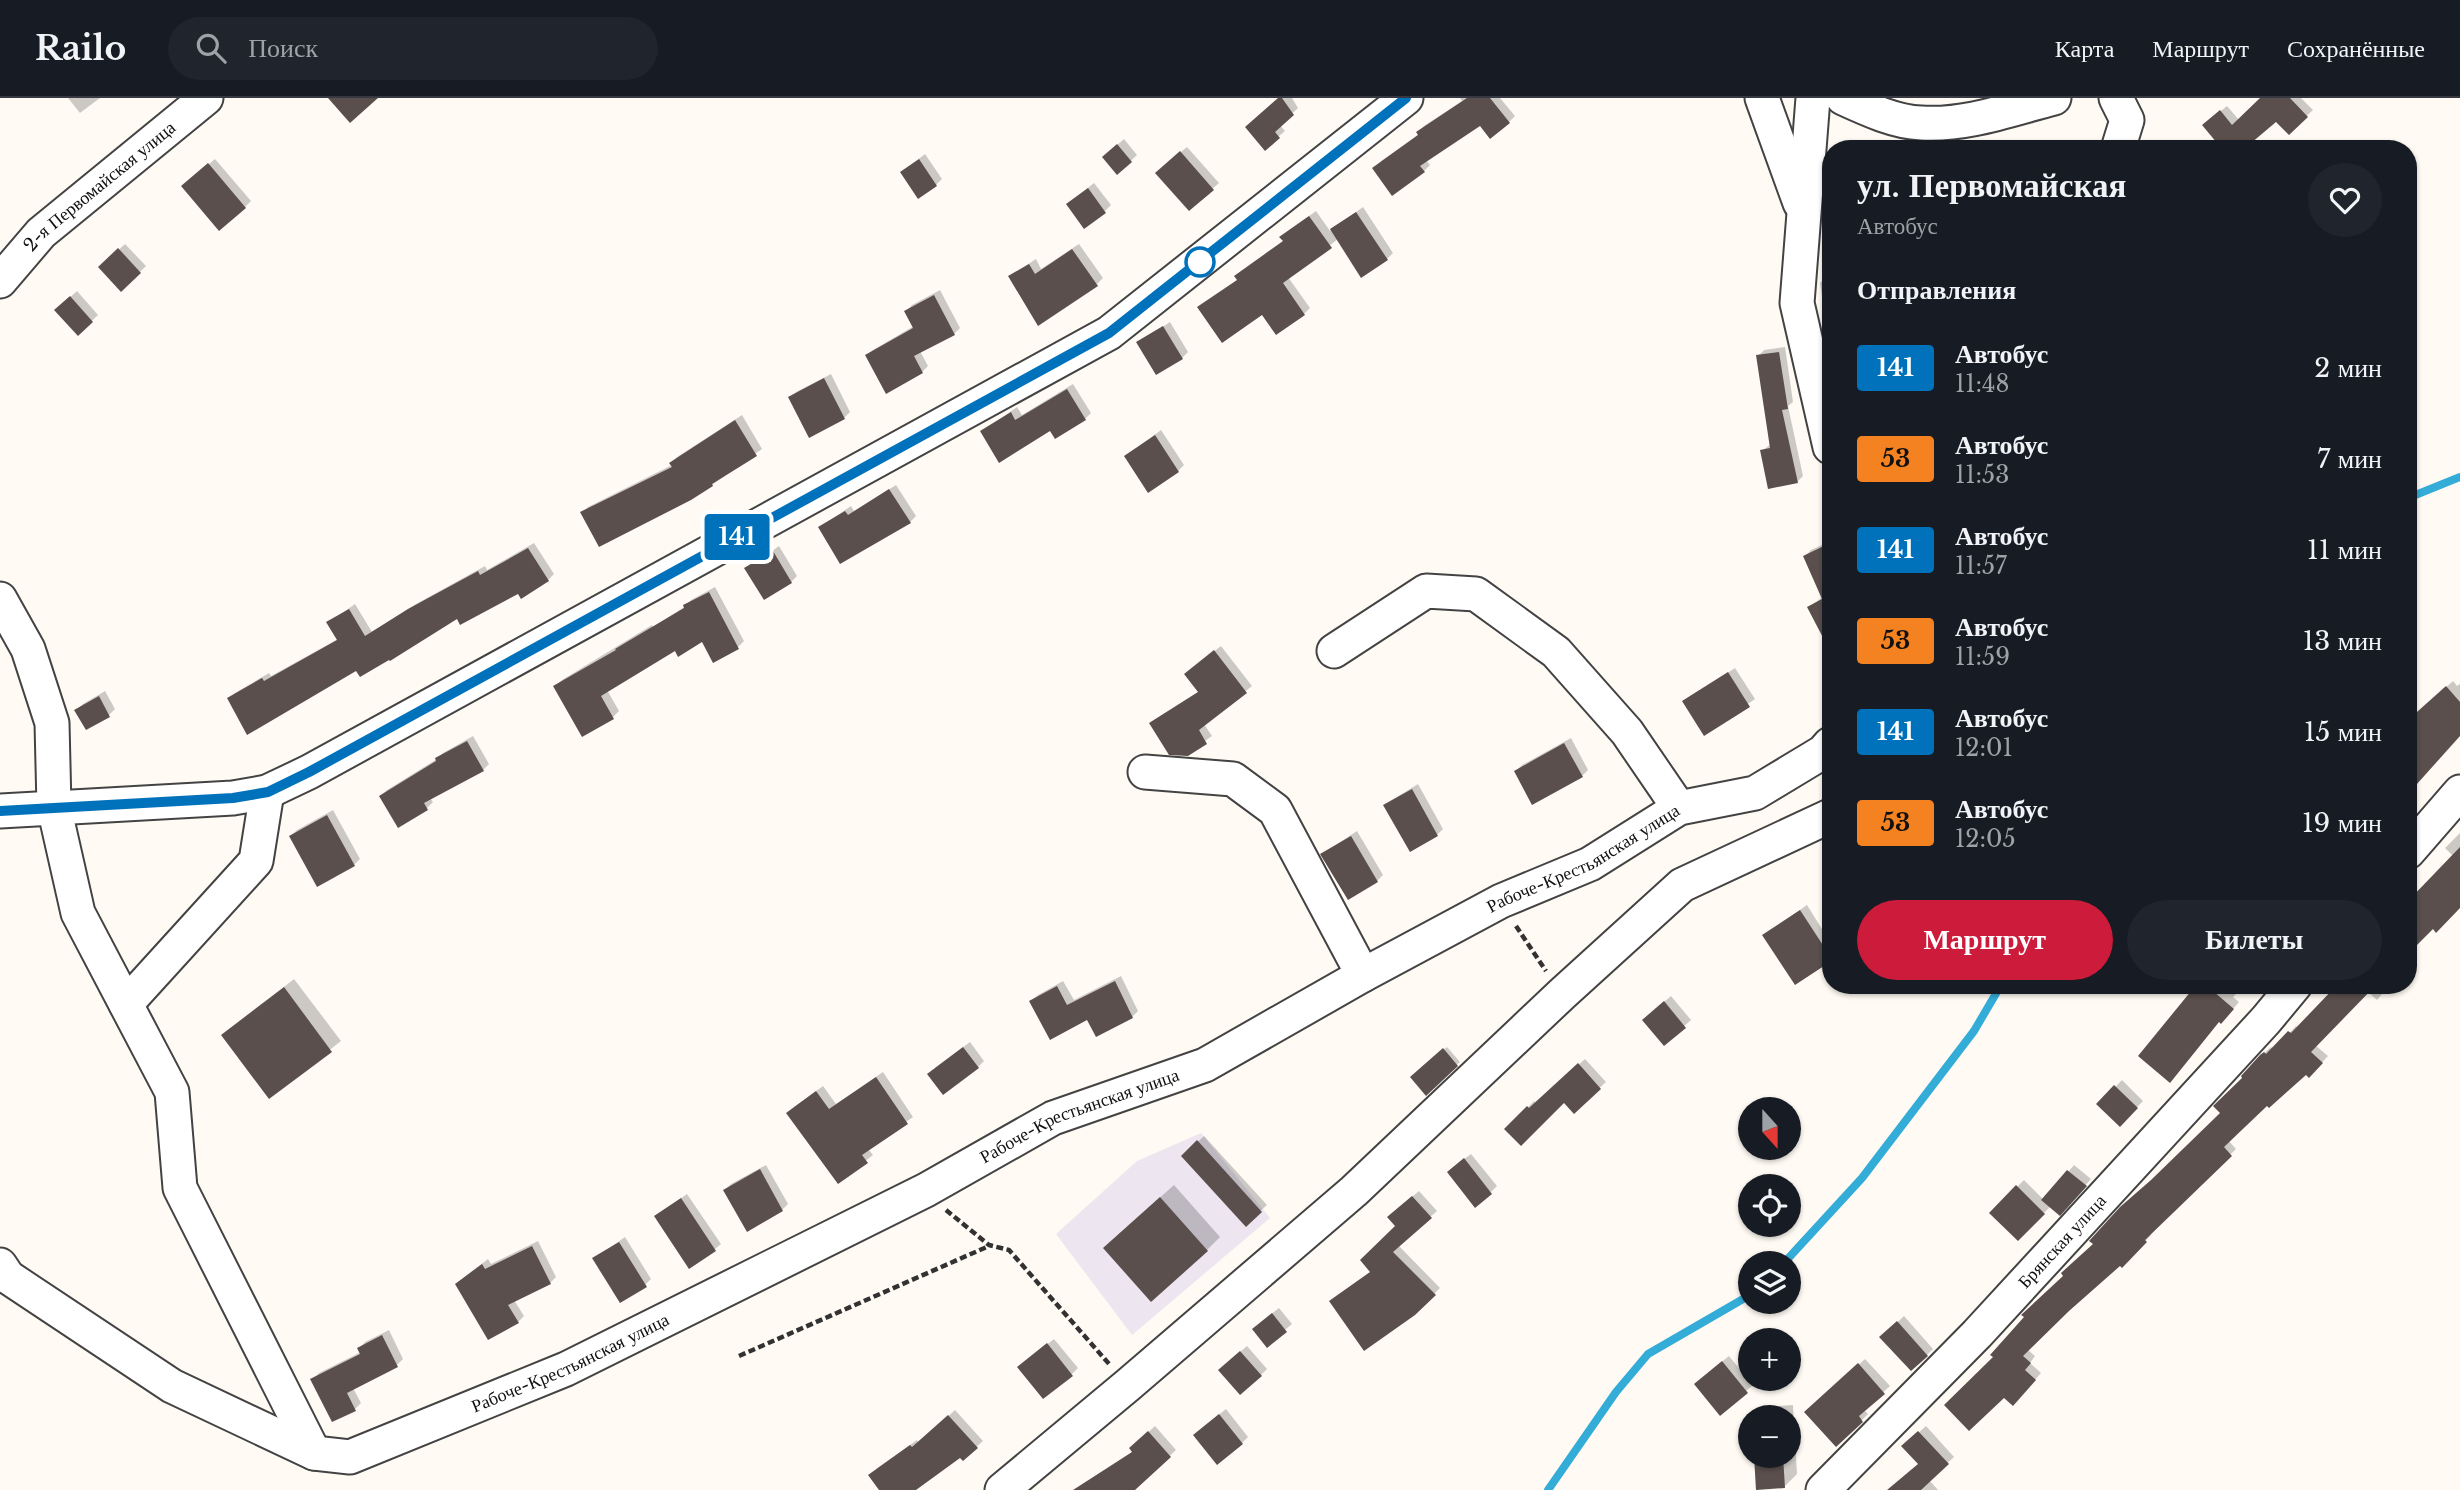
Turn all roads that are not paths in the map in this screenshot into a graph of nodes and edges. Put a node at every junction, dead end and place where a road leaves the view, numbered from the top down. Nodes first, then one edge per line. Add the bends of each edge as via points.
1 (206, 98) edge
2 (1406, 98) edge
3 (1762, 98) edge
4 (1813, 98) edge
5 (1843, 98) edge
6 (2054, 98) edge
7 (2116, 98) edge
8 (2121, 140) edge
9 (1804, 215) junction
10 (0, 281) edge
11 (1822, 412) edge
12 (0, 600) edge
13 (1334, 651) dead end
14 (1822, 753) edge
15 (1145, 772) dead end
16 (268, 792) junction
17 (2460, 792) edge
18 (54, 807) junction
19 (1679, 808) junction
20 (0, 811) edge
21 (1822, 820) edge
22 (2417, 842) edge
23 (1363, 975) junction
24 (2288, 994) edge
25 (126, 1004) junction
26 (0, 1265) edge
27 (314, 1453) junction
28 (1002, 1490) edge
29 (1823, 1490) edge

1 - 10 street, 2-я Первомайская улица via 41,233
2 - 16 street via 1109,333
3 - 9 street
4 - 9 street
5 - 6 street via 1869,111 1918,123 1956,122
7 - 8 street via 2127,120
9 - 11 street via 1797,303
12 - 18 street via 28,649 51,723
13 - 19 street via 1426,592 1476,594 1556,652 1627,732
14 - 19 street, Рабоче-Крестьянская улица via 1755,793
15 - 23 street via 1233,779 1275,810
16 - 18 street via 233,798
16 - 25 street via 256,861
17 - 22 street
18 - 20 street
18 - 25 street via 78,913
19 - 23 street, Рабоче-Крестьянская улица via 1590,864 1501,901
21 - 28 street via 1682,886 1354,1191
23 - 27 street, Рабоче-Крестьянская улица via 1205,1065 1054,1118 926,1190 566,1369 350,1457
24 - 29 street, Брянская улица via 1978,1334
25 - 27 street via 172,1092 180,1188
26 - 27 street, Рабоче-Крестьянская улица via 8,1277 173,1386

